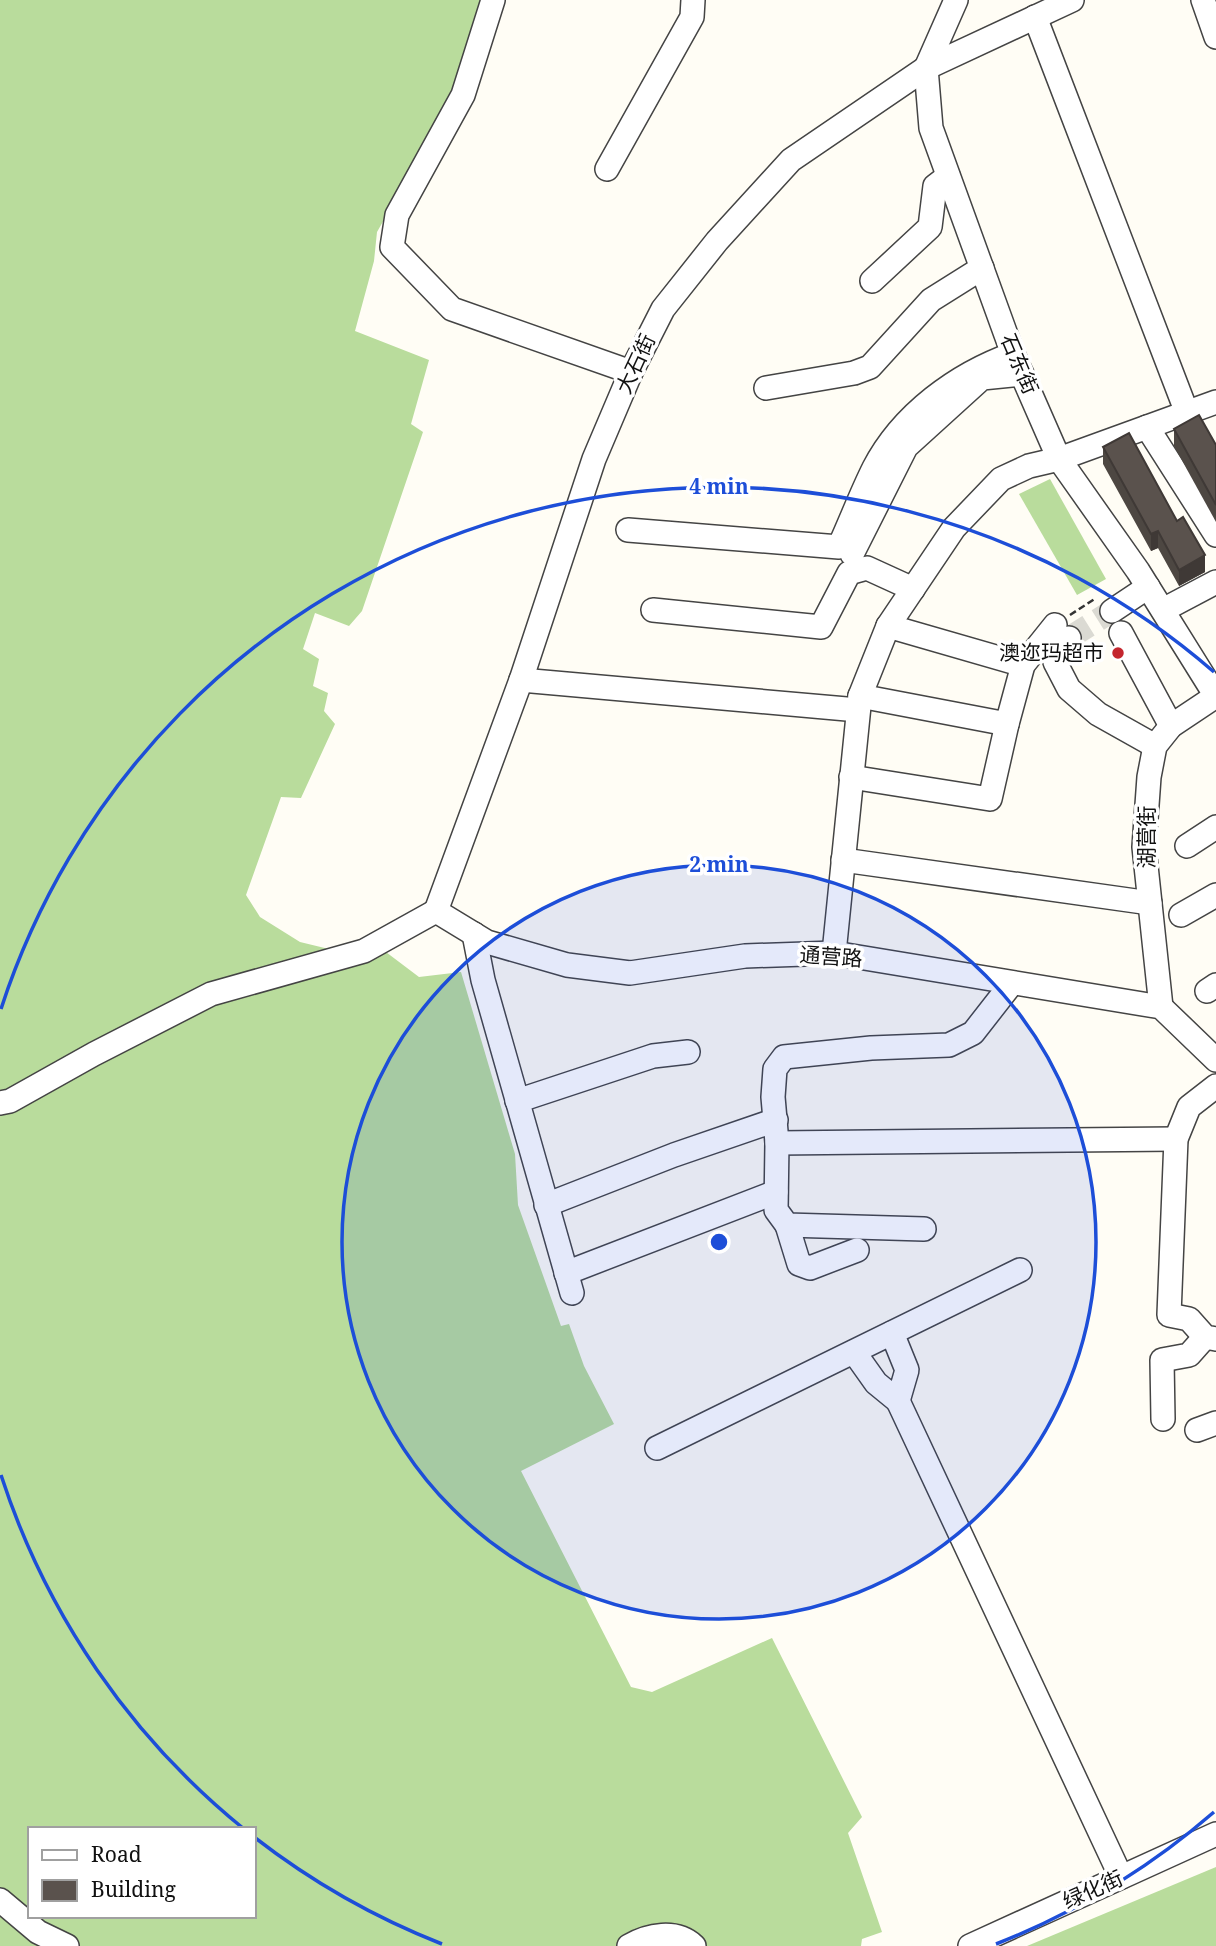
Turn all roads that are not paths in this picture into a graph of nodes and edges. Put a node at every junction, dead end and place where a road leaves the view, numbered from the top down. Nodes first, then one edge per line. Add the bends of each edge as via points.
1 (493, 0) edge
2 (693, 0) edge
3 (956, 0) edge
4 (1072, 0) edge
5 (1035, 17) junction
6 (926, 68) junction
7 (607, 169) dead end
8 (948, 176) junction
9 (982, 268) junction
10 (872, 281) dead end
11 (1017, 364) junction
12 (631, 372) junction
13 (766, 388) dead end
14 (1216, 402) edge
15 (1187, 413) junction
16 (1147, 427) junction
17 (1059, 459) junction
18 (628, 530) dead end
19 (1216, 535) edge
20 (852, 554) dead end
21 (1216, 582) edge
22 (1148, 587) junction
23 (913, 589) junction
24 (653, 610) dead end
25 (1163, 610) junction
26 (1112, 611) tunnel mouth
27 (888, 626) junction
28 (1121, 633) dead end
29 (1023, 665) junction
30 (521, 680) junction
31 (1216, 696) edge
32 (859, 703) junction
33 (1006, 724) junction
34 (1171, 726) junction
35 (1155, 746) junction
36 (851, 777) junction
37 (1216, 827) edge
38 (1187, 846) dead end
39 (844, 860) junction
40 (1216, 895) edge
41 (1150, 903) junction
42 (436, 911) junction
43 (1181, 915) dead end
44 (474, 934) junction
45 (834, 953) junction
46 (1012, 982) junction
47 (1161, 1007) junction
48 (688, 1052) dead end
49 (1216, 1060) edge
50 (1216, 1086) edge
51 (517, 1101) junction
52 (0, 1103) edge
53 (776, 1120) junction
54 (1176, 1139) junction
55 (777, 1143) junction
56 (776, 1192) junction
57 (546, 1205) junction
58 (787, 1225) junction
59 (924, 1229) dead end
60 (857, 1250) dead end
61 (1020, 1270) dead end
62 (892, 1333) junction
63 (1210, 1338) edge
64 (853, 1352) junction
65 (898, 1401) junction
66 (1163, 1419) dead end
67 (657, 1448) dead end
68 (1216, 1834) edge
69 (1121, 1877) junction
70 (0, 1900) edge
71 (67, 1946) edge
72 (629, 1946) edge
73 (694, 1946) edge
74 (970, 1946) edge

1 - 12 street via 463,95 397,215 391,247 452,309
2 - 7 street via 692,17
3 - 6 street, 石东街
4 - 5 street, 大石街
5 - 6 street, 大石街
5 - 15 street
6 - 8 street, 石东街 via 930,128
6 - 12 street, 大石街 via 791,160 716,241 663,309
8 - 9 street, 石东街
8 - 10 street via 935,186 930,227
9 - 11 street, 石东街
9 - 13 street via 931,300 870,367
11 - 17 street, 石东街
11 - 18 street via 986,363 918,409 876,466 839,547
11 - 20 street via 982,378 906,447
12 - 30 street, 大石街 via 594,459
14 - 15 street
15 - 16 street
16 - 17 street
16 - 19 street
17 - 22 street, 石东街
17 - 23 street via 1001,479 954,528
21 - 25 street
22 - 25 street, 石东街
22 - 26 street
23 - 24 street via 867,568 849,573 821,627
23 - 27 street
25 - 31 street, 石东街
27 - 29 street
27 - 32 street
28 - 34 street
29 - 33 street
29 - 35 street via 1062,632 1055,662 1069,689 1098,714
30 - 32 street
30 - 42 street, 大石街
31 - 34 street, 湖营街
32 - 33 street
32 - 36 street
33 - 36 street via 990,799
34 - 35 street, 湖营街
35 - 41 street, 湖营街 via 1144,847
36 - 39 street
37 - 38 street
39 - 41 street
39 - 45 street
40 - 43 street
41 - 47 street, 湖营街
42 - 44 street, 通营路
42 - 52 street via 364,951 211,995
44 - 45 street, 通营路 via 567,965 630,973 745,956
44 - 51 street via 482,980
45 - 46 street, 通营路
46 - 47 street, 通营路
46 - 53 street via 973,1032 949,1045 784,1057 775,1069
47 - 49 street
48 - 51 street via 653,1056
50 - 54 street via 1189,1107
51 - 57 street
53 - 55 street
53 - 57 street
54 - 55 street
54 - 63 street via 1169,1315 1189,1319
55 - 56 street
56 - 57 street via 569,1283
56 - 58 street via 776,1210
58 - 59 street
58 - 60 street via 799,1264 810,1268
61 - 62 street
62 - 64 street
62 - 65 street via 907,1370
63 - 66 street via 1189,1355 1162,1360
64 - 65 street via 876,1383
64 - 67 street
65 - 69 street
68 - 69 street, 绿化街
69 - 74 street, 绿化街
70 - 71 street via 38,1932
72 - 73 street via 643,1938 672,1935

